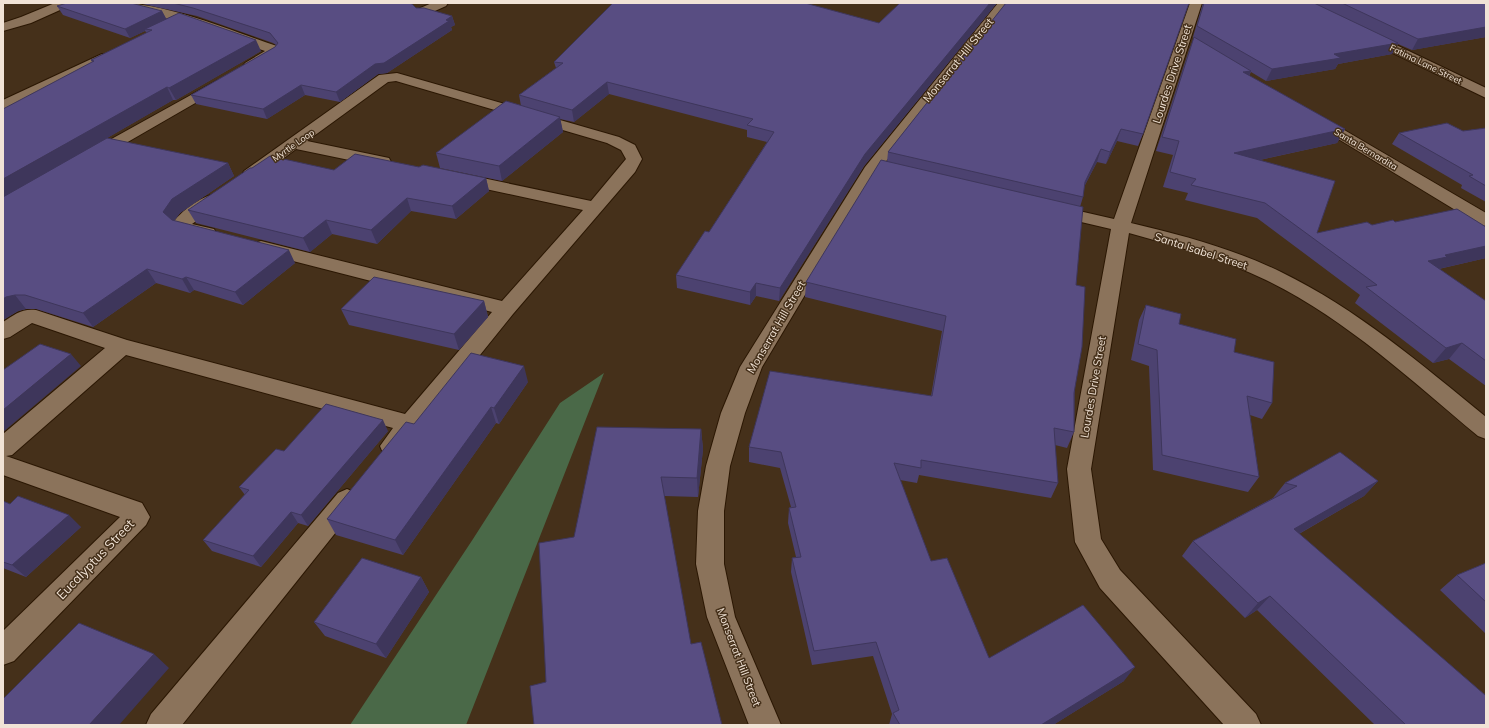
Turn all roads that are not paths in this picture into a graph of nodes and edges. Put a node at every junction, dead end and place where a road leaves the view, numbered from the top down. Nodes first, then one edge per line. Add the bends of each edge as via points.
1 (65, 3) edge
2 (124, 3) edge
3 (442, 3) edge
4 (1004, 3) edge
5 (1196, 3) edge
6 (422, 12) edge
7 (183, 19) junction
8 (3, 27) edge
9 (161, 29) edge
10 (1358, 31) edge
11 (111, 53) edge
12 (1486, 94) edge
13 (6, 102) edge
14 (1304, 113) edge
15 (296, 144) junction
16 (78, 164) edge
17 (395, 165) edge
18 (442, 174) edge
19 (1036, 206) edge
20 (595, 207) junction
21 (1486, 221) edge
22 (1122, 226) junction
23 (224, 237) edge
24 (247, 243) edge
25 (506, 309) junction
26 (3, 332) edge
27 (122, 346) junction
28 (410, 424) junction
29 (1486, 430) edge
30 (3, 448) edge
31 (379, 461) edge
32 (3, 465) edge
33 (359, 485) edge
34 (8, 639) edge
35 (162, 725) edge
36 (765, 725) edge
37 (1245, 725) edge

1 - 8 street
2 - 7 street
3 - 6 street
4 - 36 street, Monserrat Hill Street via 881,169 751,367 733,413 718,466 711,511 710,564 721,617
5 - 22 street, Lourdes Drive Street via 1190,44
7 - 9 street
7 - 16 street via 272,49 273,52
10 - 12 street, Fatima Lane Street
11 - 13 street
14 - 21 street, Santa Bernardita
15 - 17 street
15 - 20 street, Myrtle Loop via 384,78 397,77 626,145 633,151 634,159
15 - 23 street, Myrtle Loop via 181,224 186,228
18 - 20 street
19 - 22 street, Santa Isabel Street
20 - 25 street
22 - 29 street, Santa Isabel Street via 1209,251 1274,276 1328,307 1377,341
22 - 37 street, Lourdes Drive Street via 1079,469 1088,542 1110,579
24 - 25 street
25 - 28 street
26 - 27 street via 28,316
27 - 28 street
27 - 30 street
28 - 31 street
32 - 34 street, Eucalyptus Street via 133,511 137,517
33 - 35 street

